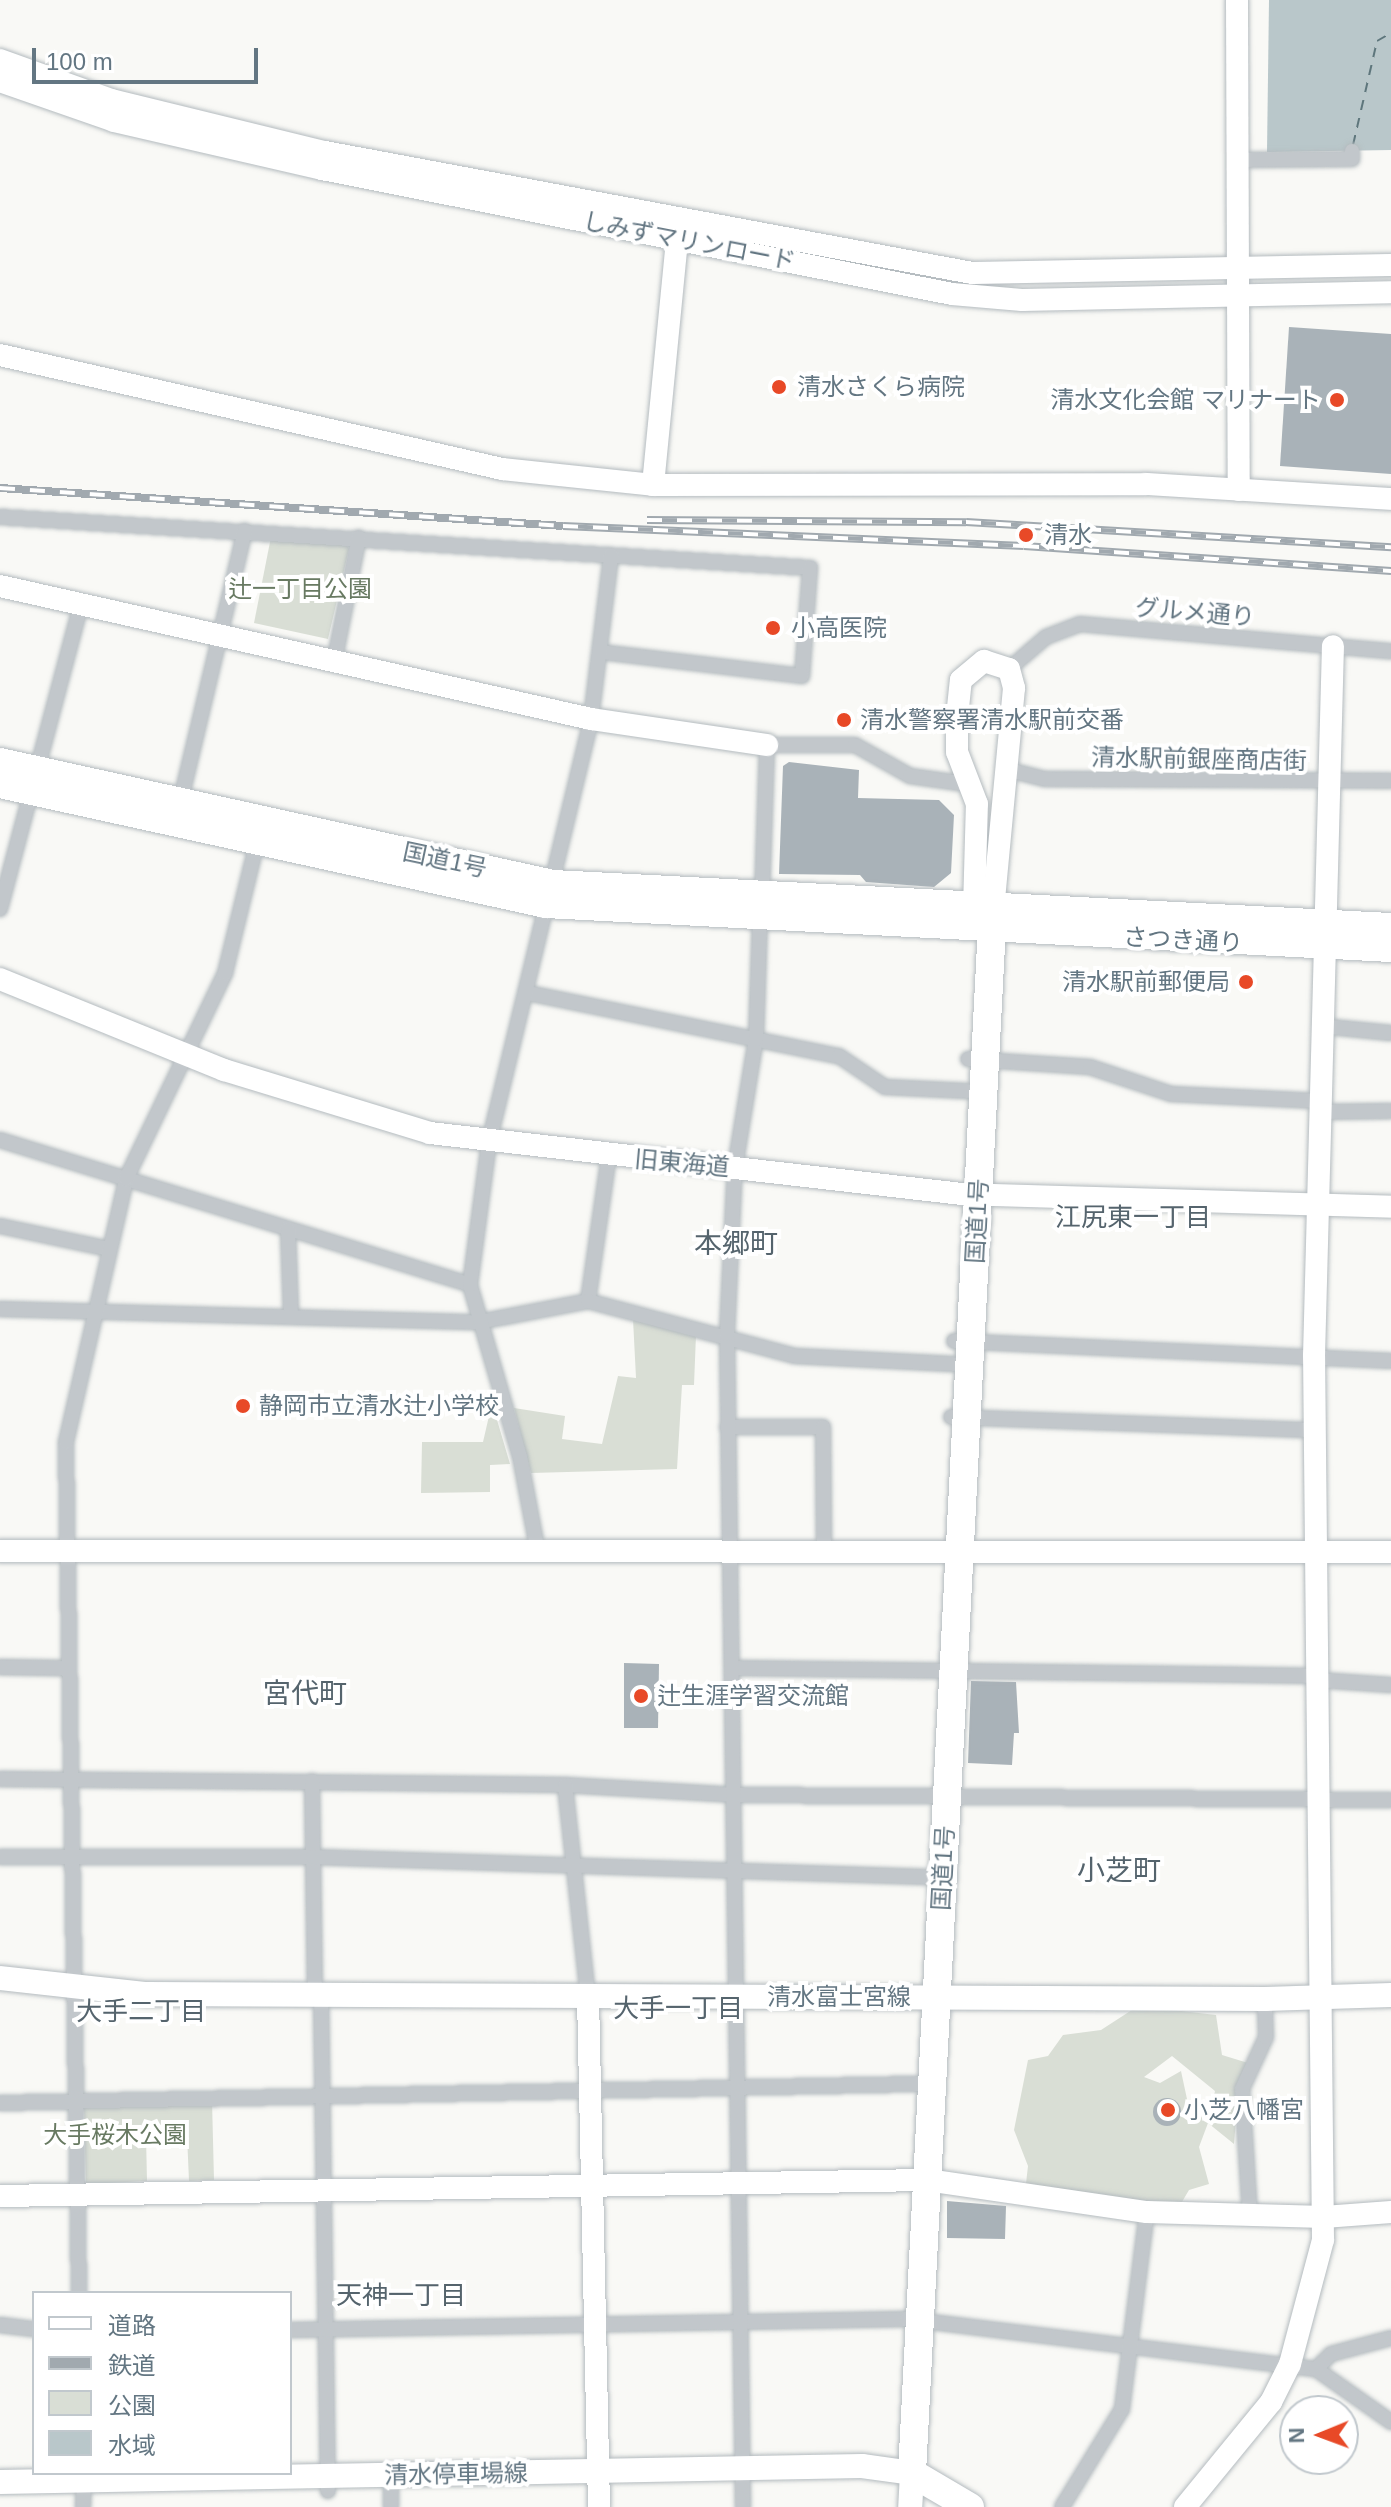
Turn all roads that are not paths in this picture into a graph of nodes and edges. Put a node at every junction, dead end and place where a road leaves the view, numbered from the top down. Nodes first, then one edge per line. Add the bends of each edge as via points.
1 (1237, 0) edge
2 (0, 60) edge
3 (0, 81) edge
4 (1352, 151) dead end
5 (1238, 160) junction
6 (677, 239) junction
7 (1391, 254) edge
8 (1391, 265) edge
9 (1325, 268) junction
10 (1240, 271) junction
11 (1391, 294) edge
12 (1241, 297) junction
13 (0, 355) edge
14 (653, 485) junction
15 (1239, 490) junction
16 (1391, 499) edge
17 (0, 517) edge
18 (245, 531) junction
19 (359, 537) junction
20 (611, 555) junction
21 (0, 586) edge
22 (81, 605) junction
23 (222, 637) junction
24 (1333, 646) junction
25 (1391, 651) edge
26 (600, 652) junction
27 (334, 663) junction
28 (1009, 669) junction
29 (591, 719) junction
30 (767, 745) junction
31 (0, 762) edge
32 (1009, 770) junction
33 (37, 781) junction
34 (1391, 781) edge
35 (1330, 782) junction
36 (0, 784) edge
37 (973, 785) junction
38 (180, 803) junction
39 (260, 830) junction
40 (550, 894) junction
41 (761, 908) junction
42 (0, 909) edge
43 (983, 919) junction
44 (1391, 927) edge
45 (1323, 938) junction
46 (1391, 948) edge
47 (0, 979) edge
48 (528, 993) junction
49 (1321, 1026) junction
50 (1391, 1033) edge
51 (756, 1039) junction
52 (185, 1056) junction
53 (976, 1060) junction
54 (967, 1091) junction
55 (1318, 1107) junction
56 (1391, 1111) edge
57 (0, 1140) edge
58 (489, 1142) junction
59 (609, 1156) junction
60 (735, 1167) junction
61 (126, 1179) junction
62 (970, 1194) junction
63 (1391, 1207) edge
64 (1317, 1208) junction
65 (0, 1226) edge
66 (288, 1229) junction
67 (109, 1249) junction
68 (470, 1285) junction
69 (588, 1301) junction
70 (0, 1309) edge
71 (97, 1312) junction
72 (291, 1314) junction
73 (479, 1322) junction
74 (727, 1334) junction
75 (959, 1349) junction
76 (1314, 1356) junction
77 (1391, 1361) edge
78 (957, 1417) junction
79 (727, 1427) junction
80 (1314, 1430) junction
81 (0, 1551) edge
82 (67, 1552) junction
83 (538, 1552) junction
84 (1391, 1552) edge
85 (731, 1553) junction
86 (1318, 1553) junction
87 (824, 1554) junction
88 (950, 1555) junction
89 (0, 1667) edge
90 (67, 1668) junction
91 (734, 1668) junction
92 (945, 1669) junction
93 (1318, 1678) junction
94 (1391, 1685) edge
95 (0, 1779) edge
96 (68, 1779) junction
97 (312, 1781) junction
98 (565, 1785) junction
99 (737, 1795) junction
100 (939, 1797) junction
101 (1321, 1799) junction
102 (1391, 1800) edge
103 (0, 1857) edge
104 (313, 1857) junction
105 (69, 1858) junction
106 (573, 1863) junction
107 (737, 1870) junction
108 (927, 1877) junction
109 (0, 1978) edge
110 (70, 1988) junction
111 (318, 1994) junction
112 (929, 1995) junction
113 (1391, 1995) edge
114 (588, 1996) junction
115 (740, 1997) junction
116 (1323, 1997) junction
117 (1265, 1999) junction
118 (918, 2084) junction
119 (738, 2090) junction
120 (590, 2092) junction
121 (322, 2096) junction
122 (74, 2101) junction
123 (0, 2103) edge
124 (920, 2180) junction
125 (737, 2183) junction
126 (592, 2187) junction
127 (325, 2191) junction
128 (0, 2196) edge
129 (76, 2196) junction
130 (1147, 2212) junction
131 (1391, 2212) edge
132 (1250, 2215) junction
133 (1324, 2217) junction
134 (79, 2291) edge
135 (913, 2320) junction
136 (740, 2322) junction
137 (0, 2325) edge
138 (595, 2325) junction
139 (32, 2329) edge
140 (292, 2330) edge
141 (327, 2330) junction
142 (1391, 2338) edge
143 (1129, 2345) junction
144 (1290, 2364) junction
145 (1316, 2369) junction
146 (1391, 2422) edge
147 (0, 2482) edge
148 (328, 2484) junction
149 (743, 2486) edge
150 (598, 2488) edge
151 (83, 2489) edge
152 (905, 2490) edge
153 (0, 2497) edge
154 (391, 2498) edge
155 (935, 2507) edge
156 (970, 2507) edge
157 (1062, 2507) edge
158 (1185, 2507) edge

1 - 5 street
2 - 10 street, しみずマリンロード via 111,100 325,152 972,273
3 - 6 street, しみずマリンロード via 114,121 322,169
4 - 5 street via 1352,159
5 - 10 street
6 - 12 street, しみずマリンロード via 952,294 1022,300
6 - 14 street
7 - 9 street
8 - 9 street, しみずマリンロード
9 - 10 street, しみずマリンロード
10 - 12 street
11 - 12 street, しみずマリンロード
12 - 15 street
13 - 14 street via 502,469
14 - 15 street via 1146,484
15 - 16 street
17 - 18 street
18 - 19 street
18 - 23 street
19 - 20 street
19 - 27 street
20 - 26 street
20 - 26 street via 810,568 802,676
21 - 22 street
22 - 23 street
22 - 33 street
23 - 27 street
23 - 38 street
24 - 25 street, グルメ通り
24 - 28 street, グルメ通り via 1080,624 1046,637
24 - 35 street
26 - 29 street
27 - 29 street
28 - 32 street via 1014,688
28 - 37 street via 977,661 961,680 957,752
29 - 30 street
29 - 40 street
30 - 37 street via 855,745 910,776
30 - 41 street
31 - 33 highway, 国道1号
32 - 35 street, 清水駅前銀座商店街 via 1045,779
32 - 43 street via 1000,797
33 - 36 highway, 国道1号
33 - 38 highway, 国道1号
33 - 39 highway, 国道1号
33 - 42 street
34 - 35 street, 清水駅前銀座商店街
35 - 45 street
37 - 43 street
38 - 39 highway, 国道1号
39 - 40 highway, 国道1号
39 - 52 street via 225,973
40 - 41 highway, 国道1号
40 - 48 street
41 - 43 highway, 国道1号
41 - 51 street
43 - 45 highway, さつき通り
43 - 53 highway, 国道1号
44 - 45 highway, さつき通り
45 - 46 highway, さつき通り
45 - 49 street
47 - 52 street, 旧東海道
48 - 51 street
48 - 58 street
49 - 50 street
49 - 55 street
51 - 54 street via 849,1059 885,1087
51 - 60 street
52 - 58 street, 旧東海道 via 401,1125
52 - 61 street
53 - 54 highway, 国道1号
53 - 55 street via 1090,1067 1171,1094
53 - 62 highway, 国道1号
54 - 62 highway, 国道1号
55 - 56 street
55 - 64 street
57 - 61 street
58 - 59 street, 旧東海道
58 - 68 street
59 - 60 street, 旧東海道
59 - 69 street
60 - 62 street, 旧東海道
60 - 74 street
61 - 66 street
61 - 67 street
62 - 64 street, 旧東海道
62 - 75 highway, 国道1号
63 - 64 street, 旧東海道
64 - 76 street
65 - 67 street
66 - 68 street
66 - 72 street
67 - 71 street
68 - 73 street
69 - 73 street
69 - 74 street
70 - 71 street
71 - 72 street
71 - 82 street via 66,1442
72 - 73 street
73 - 83 street via 520,1457
74 - 75 street via 795,1356
74 - 79 street
75 - 76 street
75 - 78 highway, 国道1号
76 - 77 street
76 - 80 street
78 - 80 street
78 - 88 highway, 国道1号
79 - 85 street
79 - 87 street via 823,1427
80 - 86 street
81 - 82 street
82 - 83 street
82 - 90 street
83 - 85 street
84 - 86 street
85 - 87 street
85 - 91 street
86 - 88 street
86 - 93 street
87 - 88 street
88 - 92 highway, 国道1号
89 - 90 street
90 - 96 street
91 - 92 street
91 - 99 street
92 - 93 street
92 - 100 highway, 国道1号
93 - 94 street
93 - 101 street
95 - 96 street
96 - 97 street
96 - 105 street
97 - 98 street
97 - 104 street
98 - 99 street
98 - 106 street
99 - 100 street
99 - 107 street
100 - 101 street
100 - 108 highway, 国道1号
100 - 112 highway, 国道1号
101 - 102 street
101 - 116 street
103 - 105 street
104 - 105 street
104 - 106 street
104 - 111 street
105 - 110 street
106 - 107 street
106 - 114 street
107 - 108 street
107 - 115 street
108 - 112 highway, 国道1号
109 - 110 main road, 清水富士宮線
110 - 111 main road, 清水富士宮線
110 - 122 street
111 - 114 main road, 清水富士宮線
111 - 121 street
112 - 115 main road, 清水富士宮線
112 - 117 main road, 清水富士宮線
112 - 118 highway, 国道1号
112 - 124 highway, 国道1号
113 - 116 main road, 清水富士宮線
114 - 115 main road, 清水富士宮線
114 - 120 street
115 - 119 street
116 - 117 main road, 清水富士宮線
116 - 133 street
117 - 132 street via 1266,2037 1242,2089
118 - 119 street
118 - 124 highway, 国道1号
119 - 120 street
119 - 125 street
120 - 121 street
120 - 126 street
121 - 122 street
121 - 127 street
122 - 123 street
122 - 129 street
124 - 125 street
124 - 130 street
124 - 135 highway, 国道1号
125 - 126 street
125 - 136 street
126 - 127 street
126 - 138 street
127 - 129 street
127 - 141 street
128 - 129 street
129 - 134 street
130 - 132 street
130 - 143 street
131 - 133 street
132 - 133 street
133 - 144 street
135 - 136 street
135 - 143 street
135 - 152 highway, 国道1号
136 - 138 street
136 - 149 street
137 - 139 street
138 - 141 street
138 - 150 street
140 - 141 street
141 - 148 street
142 - 145 street via 1331,2354
143 - 144 street
143 - 157 street via 1122,2409
144 - 145 street
144 - 158 street via 1251,2432
145 - 146 street
147 - 151 main road, 清水停車場線
148 - 150 main road, 清水停車場線
148 - 151 main road, 清水停車場線
148 - 154 main road, 清水停車場線
149 - 150 main road, 清水停車場線
149 - 152 main road, 清水停車場線 via 859,2481
150 - 154 main road, 清水停車場線
151 - 153 main road, 清水停車場線
152 - 155 highway
152 - 156 highway

